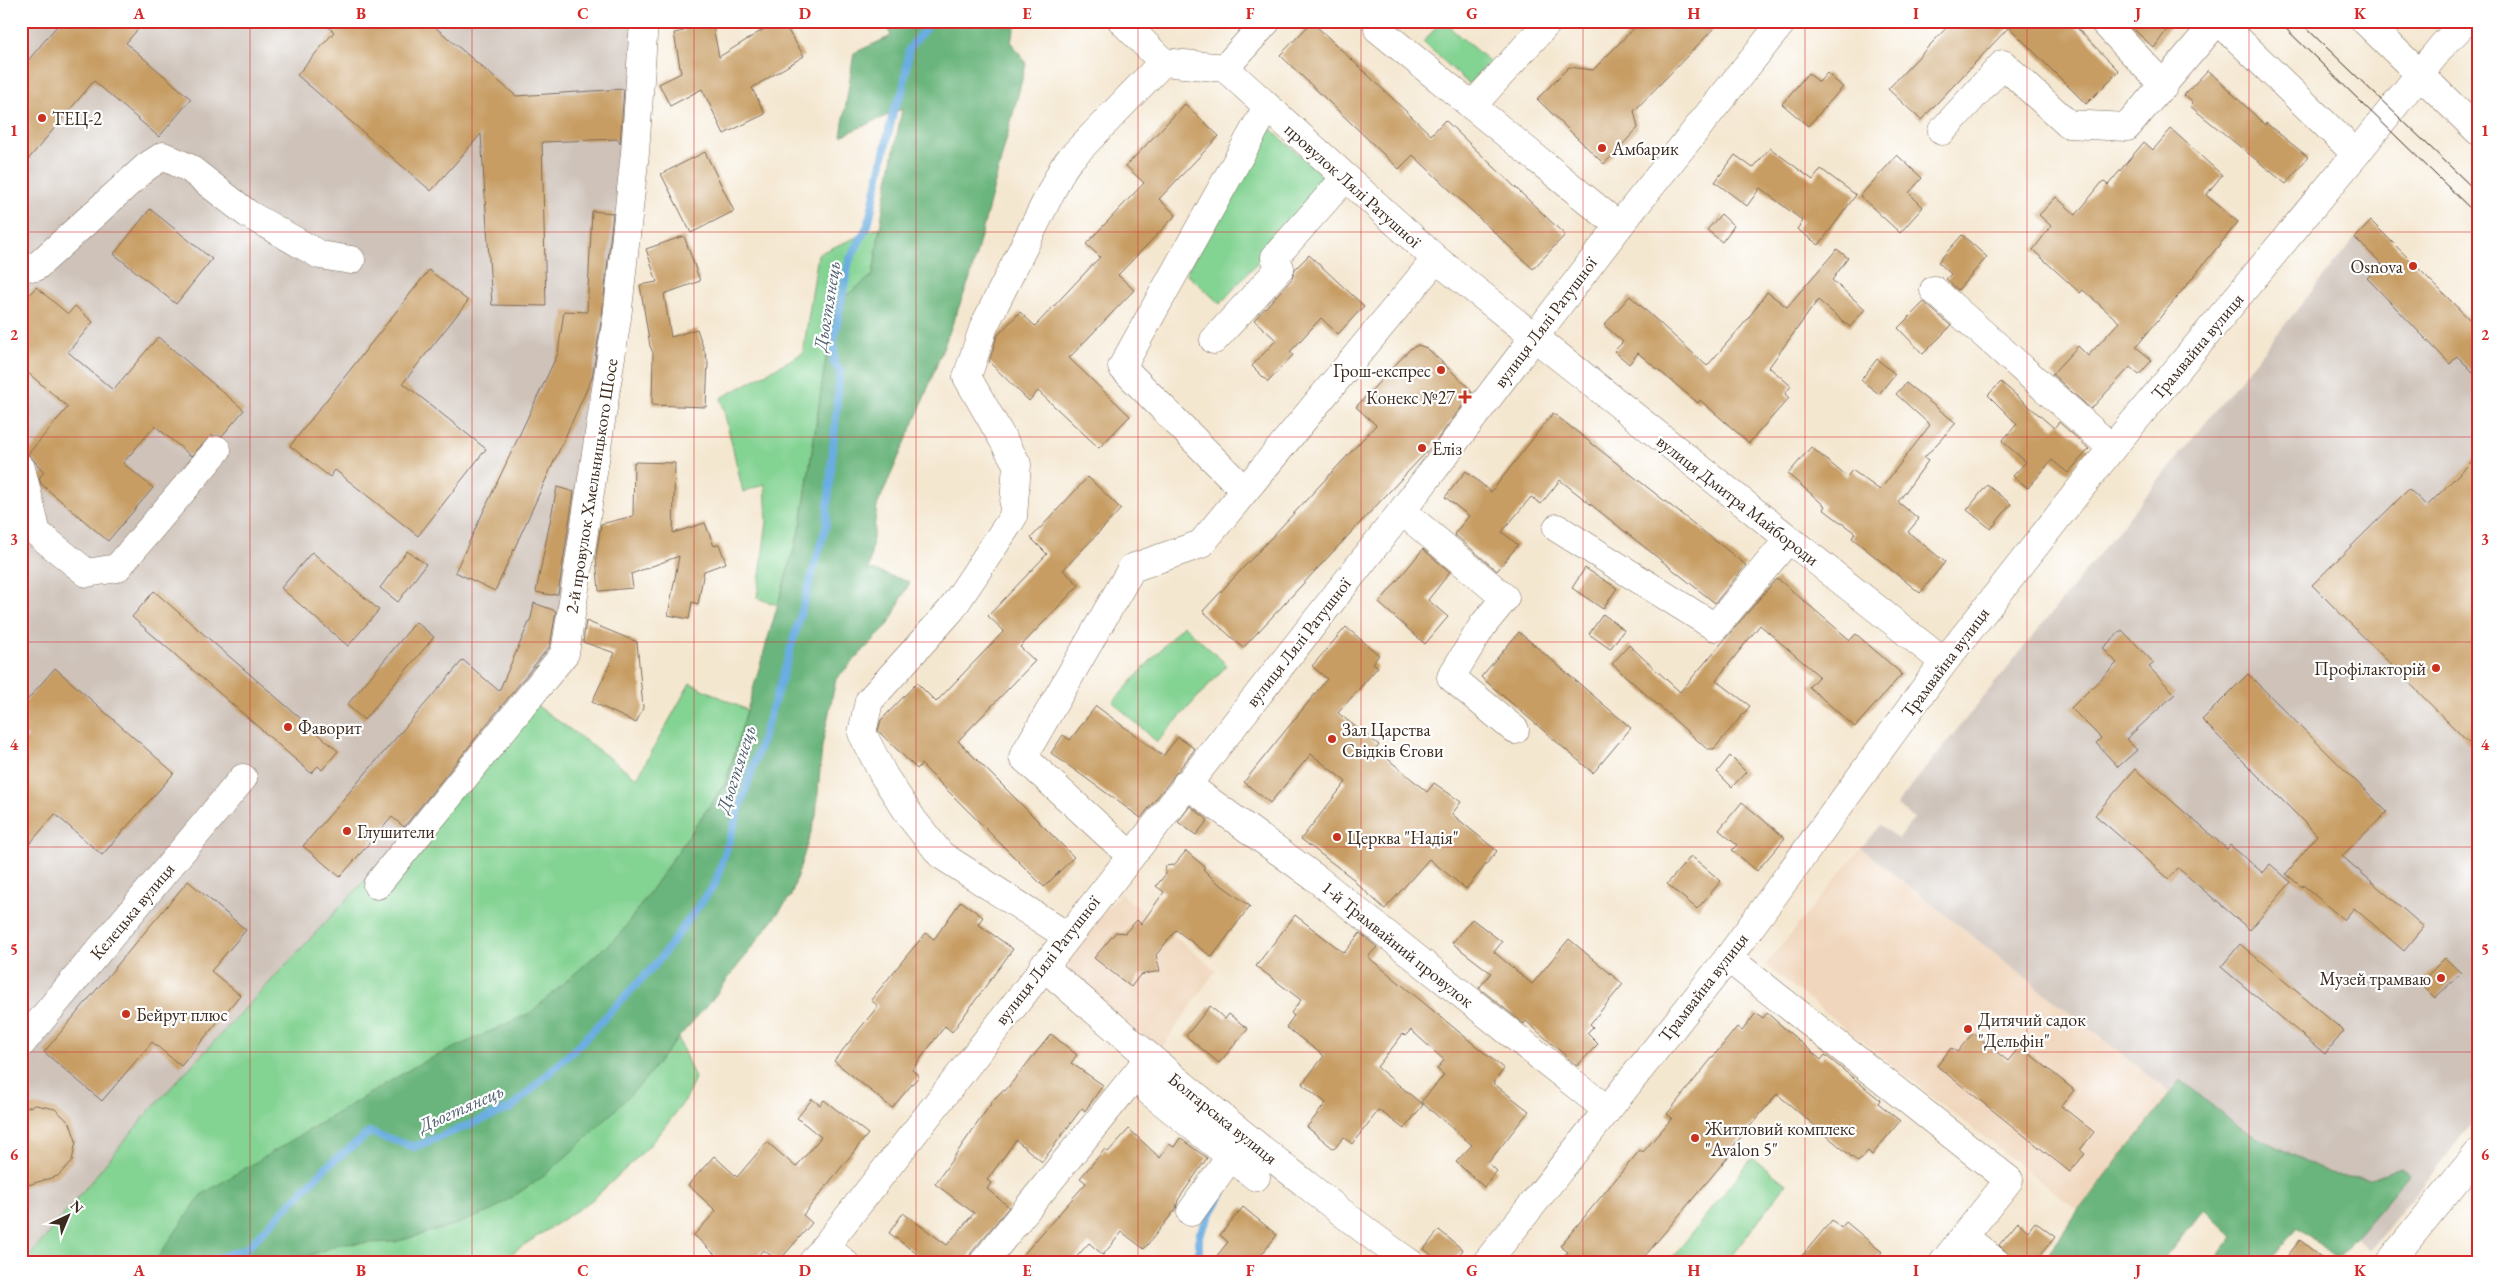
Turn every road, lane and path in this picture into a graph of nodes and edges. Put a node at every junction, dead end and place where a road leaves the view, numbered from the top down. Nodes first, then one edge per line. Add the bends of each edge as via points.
1 (644, 21) edge
2 (1122, 21) edge
3 (1267, 21) edge
4 (1549, 21) edge
5 (2102, 21) edge
6 (2218, 21) edge
7 (2365, 21) edge
8 (2466, 21) edge
9 (1774, 25) edge
10 (1378, 29) dead end
11 (1163, 62) junction
12 (1225, 68) junction
13 (2420, 74) junction
14 (2164, 86) junction
15 (1472, 106) junction
16 (1267, 107) junction
17 (1942, 130) dead end
18 (2478, 131) edge
19 (2356, 154) junction
20 (1345, 178) junction
21 (1619, 226) junction
22 (1436, 259) junction
23 (351, 260) dead end
24 (21, 266) edge
25 (1934, 290) dead end
26 (1532, 338) junction
27 (1214, 340) dead end
28 (2112, 448) junction
29 (217, 450) dead end
30 (21, 468) edge
31 (1244, 490) junction
32 (1402, 510) junction
33 (1557, 528) dead end
34 (1788, 540) junction
35 (1944, 662) junction
36 (1515, 730) dead end
37 (243, 778) dead end
38 (1186, 784) junction
39 (1130, 854) junction
40 (377, 885) dead end
41 (1067, 936) junction
42 (1728, 958) junction
43 (1043, 966) junction
44 (21, 1044) edge
45 (1149, 1058) junction
46 (1606, 1109) junction
47 (2478, 1152) edge
48 (1231, 1156) junction
49 (1256, 1177) dead end
50 (1191, 1212) dead end
51 (1965, 1236) junction
52 (827, 1257) edge
53 (983, 1263) edge
54 (1410, 1263) edge
55 (1486, 1263) edge
56 (1942, 1263) edge
57 (1997, 1263) edge
58 (2389, 1263) edge

1 - 40 street, 2-й провулок Хмельницького Шосе via 635,153 618,318 565,653
2 - 11 street
3 - 12 street
4 - 15 street
5 - 14 street
6 - 14 street
6 - 19 street
7 - 13 street
8 - 13 street, Трамвайна вулиця
9 - 21 street, вулиця Лялі Ратушної
10 - 15 street
11 - 12 street
11 - 41 street via 1070,159 984,326 967,377 1017,464 1013,517 950,610 869,701 862,733 884,776 941,855
12 - 16 street, провулок Лялі Ратушної
13 - 18 street
13 - 19 street, Трамвайна вулиця
14 - 17 street via 2127,127 2068,124 2003,64
15 - 21 street
16 - 20 street, провулок Лялі Ратушної
16 - 31 street via 1122,368
19 - 28 street, Трамвайна вулиця
20 - 22 street, провулок Лялі Ратушної
20 - 27 street via 1275,257 1280,268
21 - 26 street, вулиця Лялі Ратушної
22 - 26 street, провулок Лялі Ратушної
22 - 31 street
23 - 24 street via 320,255 248,214 189,168 164,156 146,167 36,267
25 - 28 street
26 - 32 street, вулиця Лялі Ратушної
26 - 34 street, вулиця Дмитра Майбороди
28 - 35 street, Трамвайна вулиця
29 - 30 street via 118,568 87,572 38,533
31 - 39 street via 1201,544 1132,568 1023,757
32 - 36 street via 1505,598 1483,625 1451,677
32 - 38 street, вулиця Лялі Ратушної
33 - 34 street via 1715,627
34 - 35 street, вулиця Дмитра Майбороди
35 - 42 street, Трамвайна вулиця
37 - 44 street, Келецька вулиця
38 - 39 street, вулиця Лялі Ратушної
38 - 46 street, 1-й Трамвайний провулок via 1316,879
39 - 41 street, вулиця Лялі Ратушної
41 - 43 street, вулиця Лялі Ратушної
42 - 46 street, Трамвайна вулиця
42 - 51 street via 2009,1180
43 - 45 street, Болгарська вулиця
43 - 52 street, вулиця Лялі Ратушної
45 - 48 street via 1150,1092
45 - 53 street
45 - 54 street, Болгарська вулиця via 1369,1234
46 - 55 street, Трамвайна вулиця
47 - 58 street
48 - 49 street
48 - 50 street
51 - 56 street
51 - 57 street

